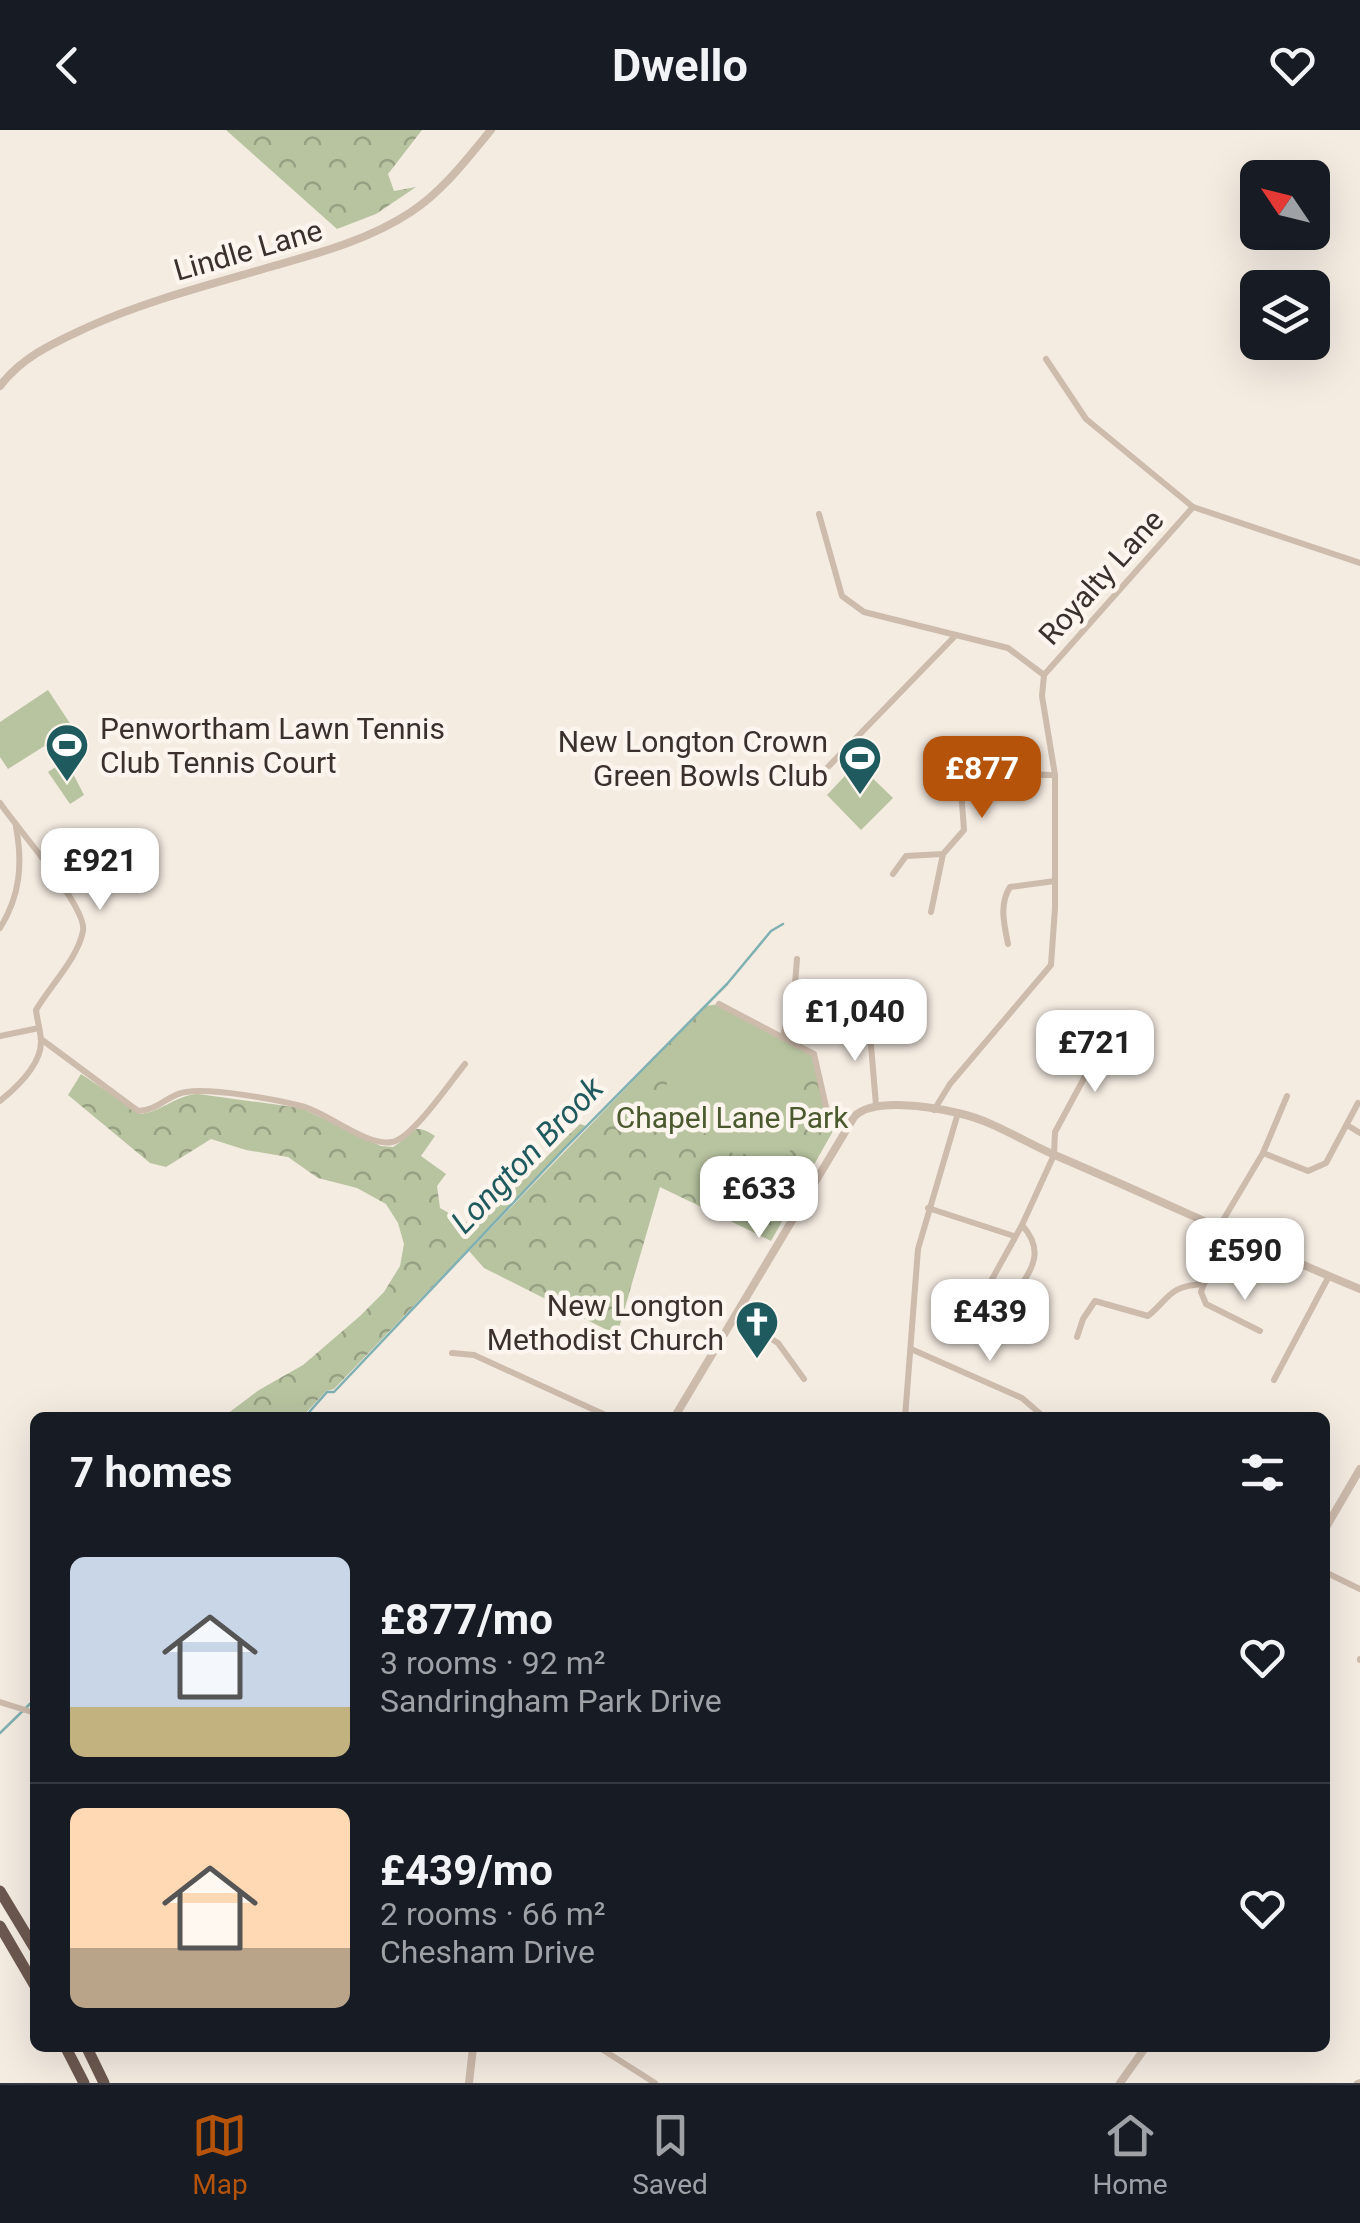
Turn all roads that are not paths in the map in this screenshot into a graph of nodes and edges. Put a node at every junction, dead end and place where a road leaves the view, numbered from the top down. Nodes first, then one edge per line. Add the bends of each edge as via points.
1 (491, 130) edge
2 (1046, 359) dead end
3 (0, 386) edge
4 (1193, 507) junction
5 (818, 514) dead end
6 (1360, 563) edge
7 (956, 635) junction
8 (1044, 675) junction
9 (828, 767) dead end
10 (1055, 775) junction
11 (0, 803) edge
12 (15, 825) junction
13 (943, 854) junction
14 (893, 874) dead end
15 (1055, 881) junction
16 (931, 912) dead end
17 (0, 928) edge
18 (1008, 944) dead end
19 (797, 959) dead end
20 (895, 988) dead end
21 (719, 1004) dead end
22 (38, 1028) junction
23 (0, 1036) edge
24 (783, 1037) junction
25 (40, 1039) junction
26 (1146, 1044) dead end
27 (464, 1064) dead end
28 (1287, 1096) dead end
29 (0, 1101) edge
30 (876, 1104) junction
31 (1358, 1104) edge
32 (934, 1110) junction
33 (958, 1113) junction
34 (1346, 1125) junction
35 (847, 1128) junction
36 (1360, 1132) edge
37 (1263, 1153) junction
38 (1054, 1155) junction
39 (928, 1208) junction
40 (1022, 1225) junction
41 (1219, 1228) junction
42 (1235, 1234) junction
43 (1014, 1236) junction
44 (1329, 1276) junction
45 (1204, 1284) junction
46 (1360, 1289) edge
47 (735, 1316) junction
48 (1260, 1331) dead end
49 (1077, 1337) dead end
50 (911, 1350) junction
51 (452, 1352) dead end
52 (804, 1380) dead end
53 (1274, 1380) dead end
54 (599, 1412) edge
55 (678, 1412) edge
56 (906, 1412) edge
57 (1038, 1412) edge
58 (1360, 1469) edge
59 (1330, 1521) edge
60 (1330, 1574) edge
61 (1360, 1589) edge
62 (0, 1702) edge
63 (30, 1712) edge
64 (0, 1891) edge
65 (0, 1926) edge
66 (30, 1941) edge
67 (30, 1977) edge
68 (68, 2052) edge
69 (88, 2052) edge
70 (473, 2052) edge
71 (606, 2052) edge
72 (1141, 2052) edge
73 (84, 2083) edge
74 (104, 2083) edge
75 (469, 2083) edge
76 (654, 2083) edge
77 (1120, 2083) edge

1 - 3 street, Lindle Lane via 445,184 374,232 132,307 44,347
2 - 4 street via 1086,419
4 - 6 street, Royalty Lane
4 - 8 street, Royalty Lane
5 - 7 street via 842,596 864,612
7 - 8 street via 1008,648
7 - 9 street
8 - 10 street, Royalty Lane
10 - 13 street via 981,769 961,790 964,830
10 - 15 street, Royalty Lane
11 - 12 street
12 - 17 street via 21,857 14,905
12 - 22 street via 81,912 84,928 36,1010
13 - 14 street via 906,856
13 - 16 street
15 - 18 street via 1010,886 1003,919
15 - 32 street, Royalty Lane via 1051,965
19 - 24 street
20 - 30 street via 874,997
21 - 24 street
22 - 23 street
22 - 25 street
24 - 35 street via 814,1054 827,1111
25 - 27 street via 138,1112 187,1092 221,1094 303,1106 388,1143 400,1140
25 - 29 street via 34,1062
26 - 38 street via 1124,1039 1089,1069 1054,1132
28 - 37 street
30 - 32 street
30 - 35 street
31 - 34 street
32 - 33 street
33 - 38 street
33 - 39 street
34 - 36 street
34 - 37 street via 1326,1163 1308,1171
35 - 47 street
37 - 41 street
38 - 40 street
38 - 41 street
39 - 43 street
39 - 50 street via 918,1249
40 - 43 street
40 - 43 street via 1032,1236 1036,1262 1014,1298 999,1302 986,1290
41 - 42 street
42 - 44 street
42 - 45 street
44 - 46 street
44 - 53 street
45 - 48 street via 1206,1304
45 - 49 street via 1172,1292 1148,1316 1095,1301
47 - 52 street via 778,1343
47 - 55 street
50 - 56 street
50 - 57 street via 1022,1398
51 - 54 street via 474,1355
58 - 59 street
60 - 61 street
62 - 63 street
64 - 66 highway
65 - 67 highway
68 - 73 highway
69 - 74 highway
70 - 75 street
71 - 76 street
72 - 77 street

